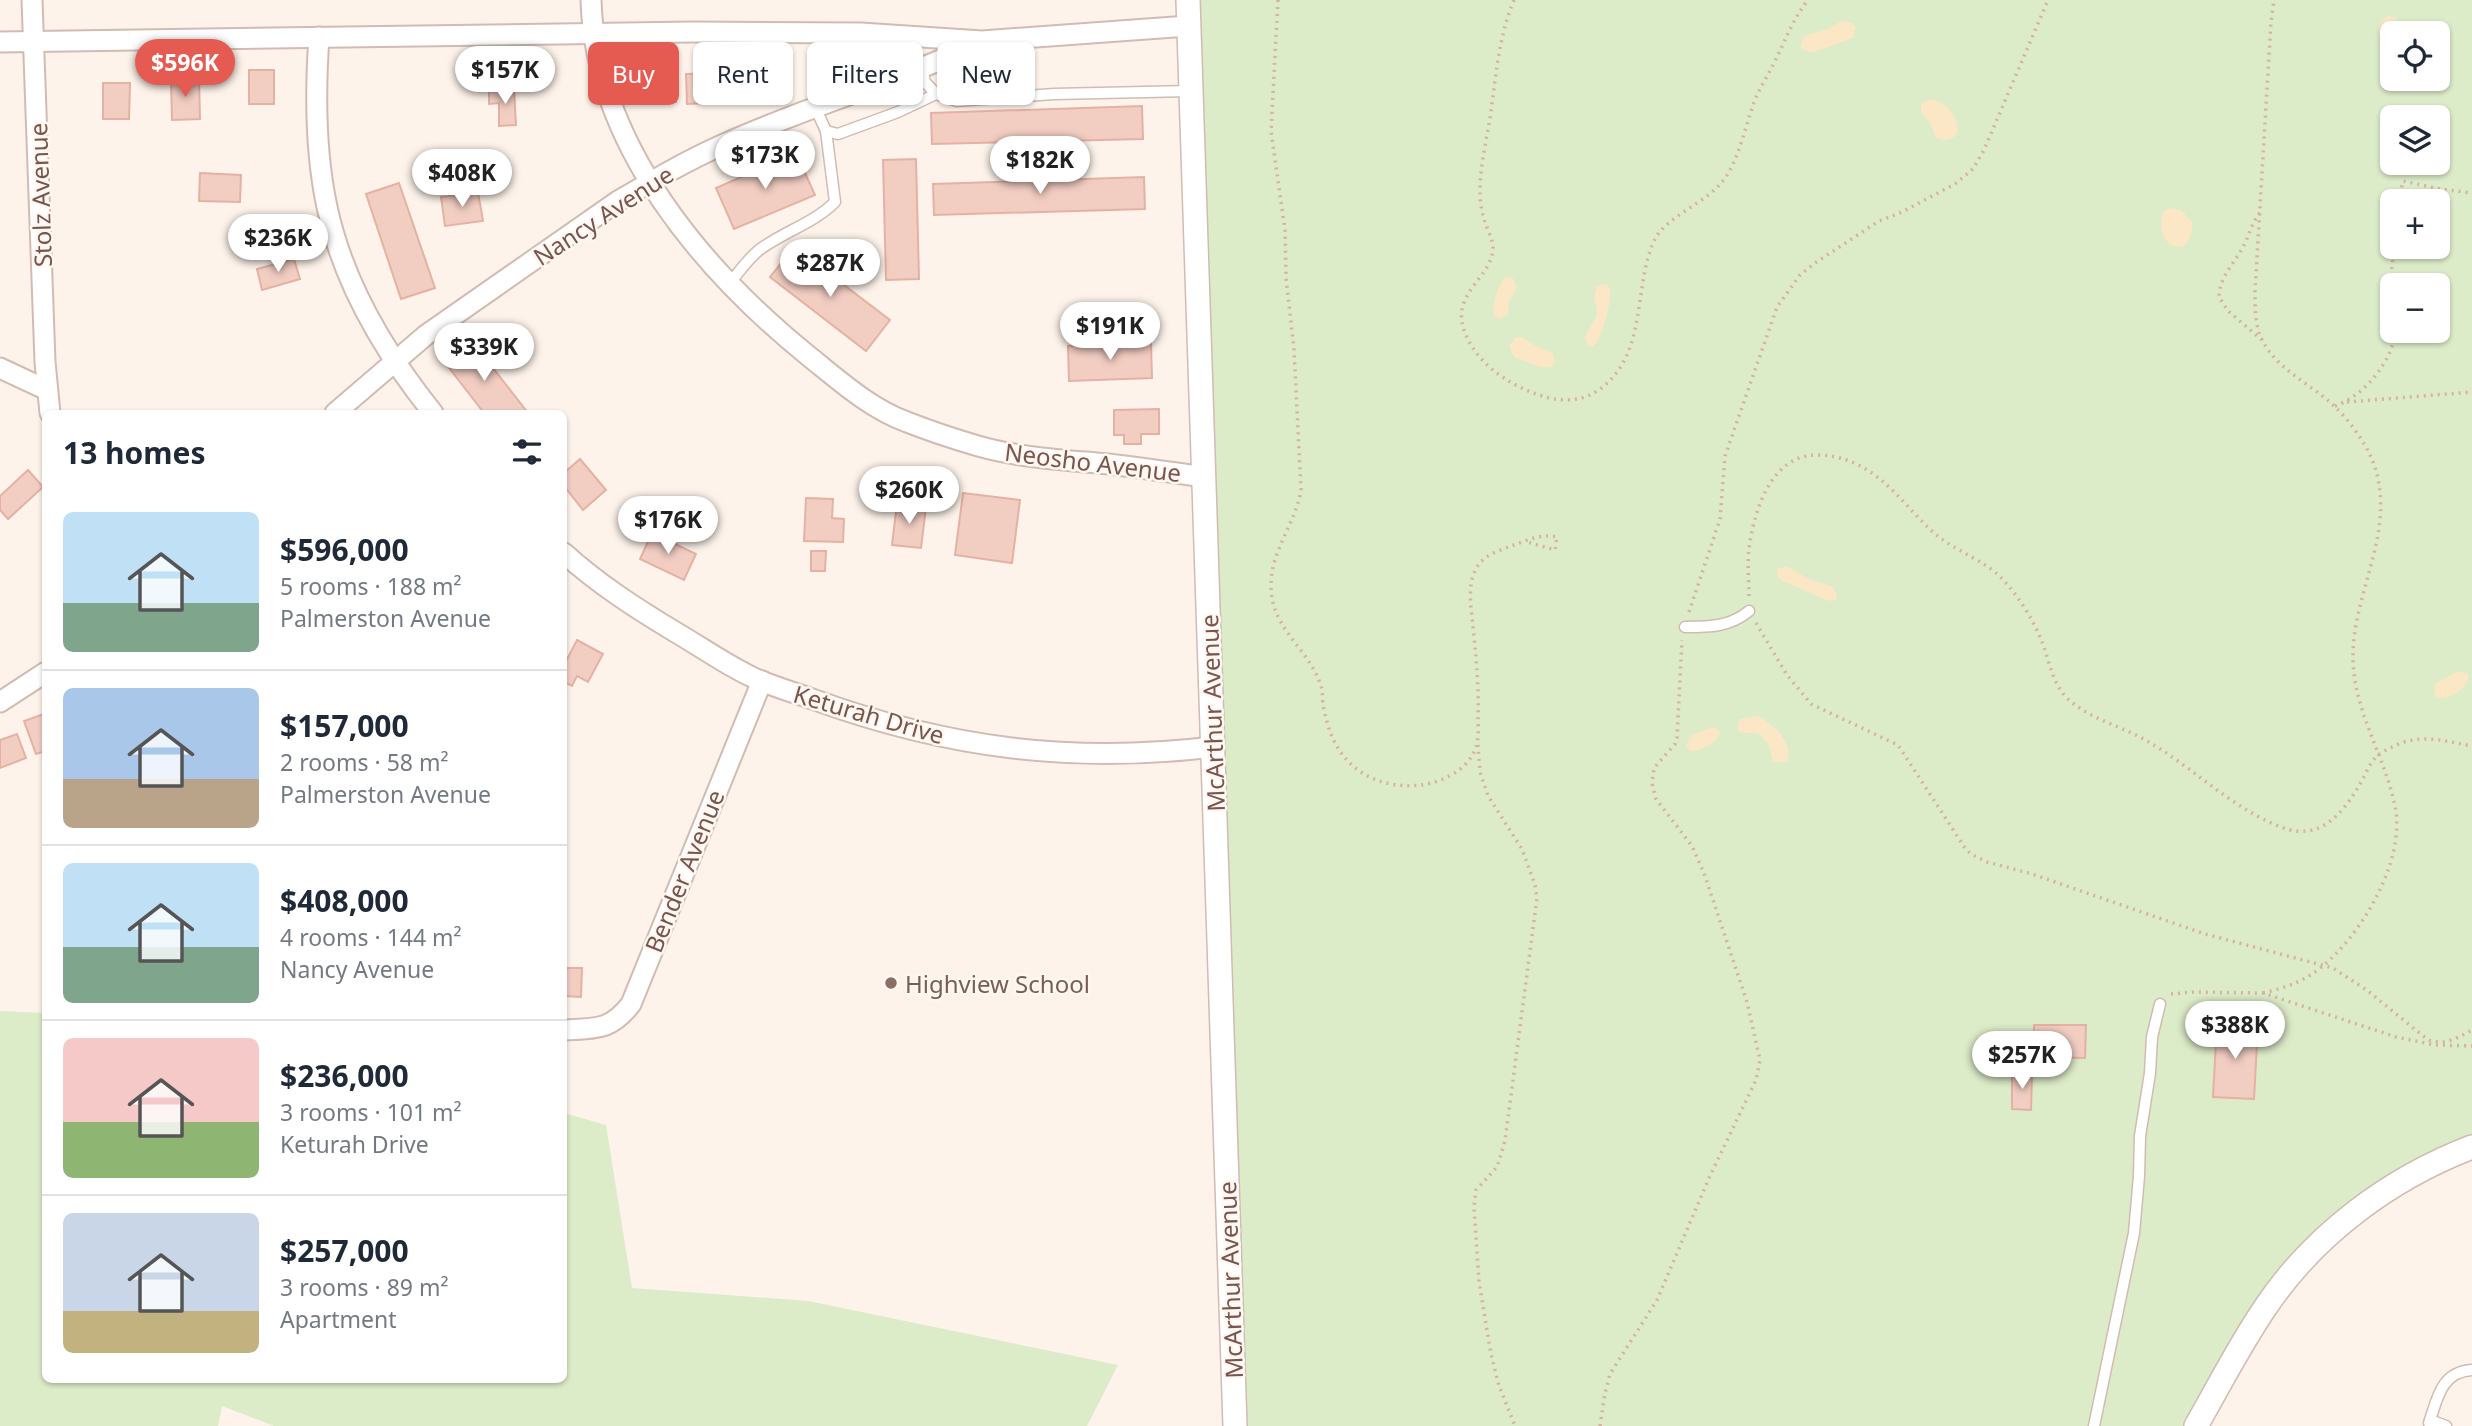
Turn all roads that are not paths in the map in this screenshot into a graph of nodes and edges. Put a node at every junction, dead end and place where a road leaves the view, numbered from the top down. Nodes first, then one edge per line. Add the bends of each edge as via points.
1 (32, 0) edge
2 (591, 0) edge
3 (1188, 0) edge
4 (1188, 26) junction
5 (592, 34) junction
6 (319, 37) junction
7 (0, 41) edge
8 (33, 41) junction
9 (982, 41) junction
10 (923, 67) edge
11 (923, 72) edge
12 (1191, 91) junction
13 (936, 94) junction
14 (819, 105) edge
15 (814, 107) junction
16 (826, 131) junction
17 (649, 183) junction
18 (729, 284) junction
19 (394, 361) junction
20 (0, 368) edge
21 (47, 390) junction
22 (50, 410) edge
23 (338, 410) edge
24 (431, 410) edge
25 (1203, 477) junction
26 (567, 556) edge
27 (1749, 611) road end
28 (1685, 626) road end
29 (42, 675) edge
30 (762, 681) junction
31 (0, 702) edge
32 (1213, 747) junction
33 (2160, 1004) road end
34 (571, 1030) edge
35 (2472, 1147) edge
36 (2472, 1370) edge
37 (2429, 1423) edge
38 (1235, 1426) edge
39 (2094, 1426) edge
40 (2196, 1426) edge
41 (2446, 1426) edge

1 - 8 street, Stolz Avenue
2 - 5 street, Neosho Avenue
3 - 4 street, McArthur Avenue
4 - 9 street
4 - 12 street, McArthur Avenue
5 - 6 street
5 - 9 street via 861,33
5 - 17 street, Neosho Avenue via 601,76
6 - 8 street
6 - 19 street via 317,131 327,208 365,313
7 - 8 street
8 - 21 street, Stolz Avenue
9 - 10 street, Nancy Avenue
11 - 13 lane
12 - 13 lane via 957,101
12 - 25 street, McArthur Avenue
13 - 16 lane via 838,134
14 - 15 street, Nancy Avenue
15 - 16 lane
15 - 17 street, Nancy Avenue via 722,145
16 - 18 lane via 835,202 823,214 760,250
17 - 18 street, Neosho Avenue
17 - 19 street, Nancy Avenue via 468,304
18 - 25 street, Neosho Avenue via 855,393 906,422 1011,453
19 - 23 street, Nancy Avenue
19 - 24 street
20 - 21 street
21 - 22 street, Stolz Avenue
25 - 32 street, McArthur Avenue
26 - 30 street, Keturah Drive via 638,609
27 - 28 lane via 1722,625
29 - 31 street
30 - 32 street, Keturah Drive via 890,724 1004,748 1098,754
30 - 34 street, Bender Avenue via 631,1004 620,1018 604,1027
32 - 38 street, McArthur Avenue
33 - 39 lane via 2140,1136 2134,1233
35 - 40 street via 2396,1184 2328,1235 2267,1305
36 - 37 lane via 2462,1370 2441,1387
37 - 41 lane

